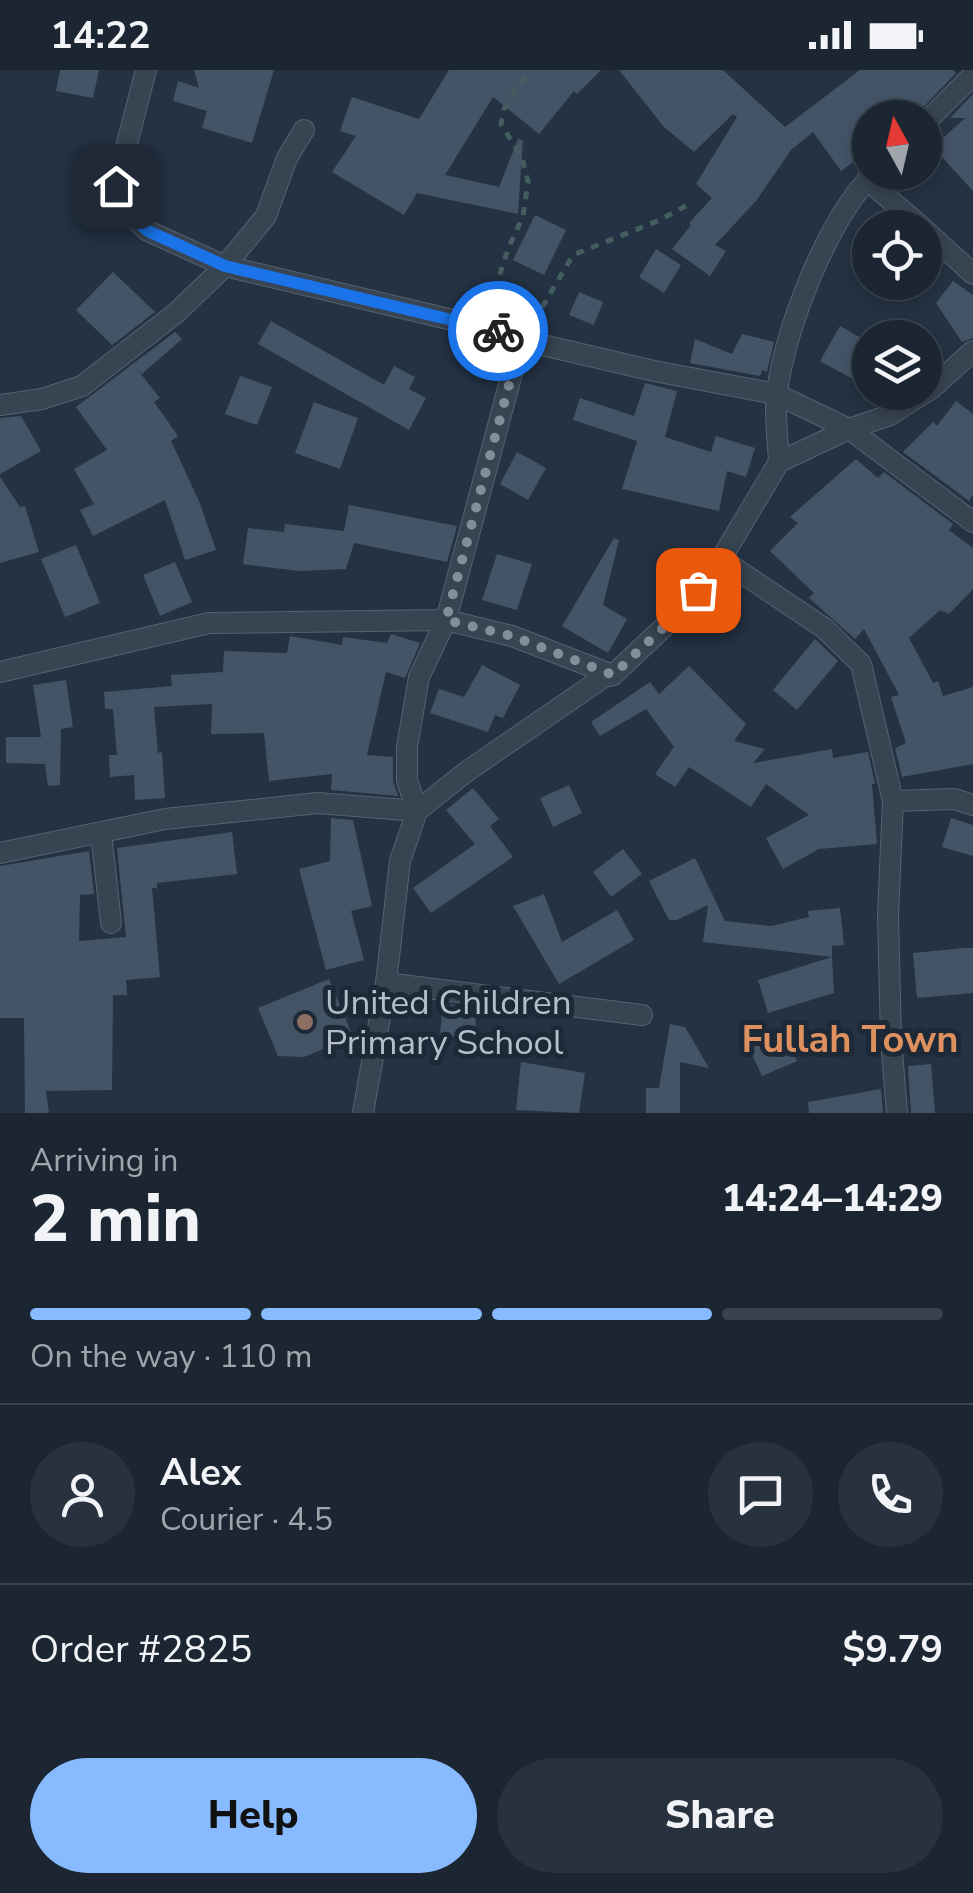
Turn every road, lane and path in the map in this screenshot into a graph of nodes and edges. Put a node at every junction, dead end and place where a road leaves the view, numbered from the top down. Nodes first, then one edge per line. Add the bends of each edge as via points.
1 (146, 70) edge
2 (529, 70) edge
3 (973, 75) edge
4 (942, 106) edge
5 (304, 130) dead end
6 (861, 190) edge
7 (885, 190) edge
8 (690, 204) dead end
9 (905, 210) edge
10 (942, 246) edge
11 (225, 266) junction
12 (973, 274) edge
13 (483, 327) junction
14 (521, 340) junction
15 (973, 351) edge
16 (776, 394) junction
17 (0, 405) edge
18 (849, 428) junction
19 (780, 462) junction
20 (973, 522) edge
21 (721, 559) junction
22 (446, 620) junction
23 (0, 672) edge
24 (613, 675) junction
25 (893, 802) junction
26 (973, 804) edge
27 (418, 811) junction
28 (100, 833) junction
29 (0, 854) edge
30 (111, 923) dead end
31 (386, 983) junction
32 (642, 1014) dead end
33 (363, 1113) edge
34 (897, 1113) edge

1 - 11 street via 116,186 119,205 148,231
2 - 13 path via 501,124 528,182 523,216
3 - 4 street
5 - 11 street via 266,216
6 - 16 street via 796,312
7 - 9 street
8 - 14 path via 573,255
10 - 12 street
11 - 13 street
11 - 17 street via 176,314 82,386
13 - 14 street
14 - 16 street
14 - 22 street
15 - 18 street via 890,415
16 - 18 street
16 - 19 street
18 - 19 street
18 - 20 street
19 - 21 street
21 - 24 street
21 - 25 street via 824,628 860,664
22 - 23 street via 210,623
22 - 24 street via 512,636
22 - 27 street via 419,677 407,747 407,780
24 - 27 street
25 - 26 street via 954,798
25 - 34 street via 889,933
27 - 28 street via 318,804 165,819
27 - 31 street via 400,861
28 - 29 street
28 - 30 street
31 - 32 street
31 - 33 street

